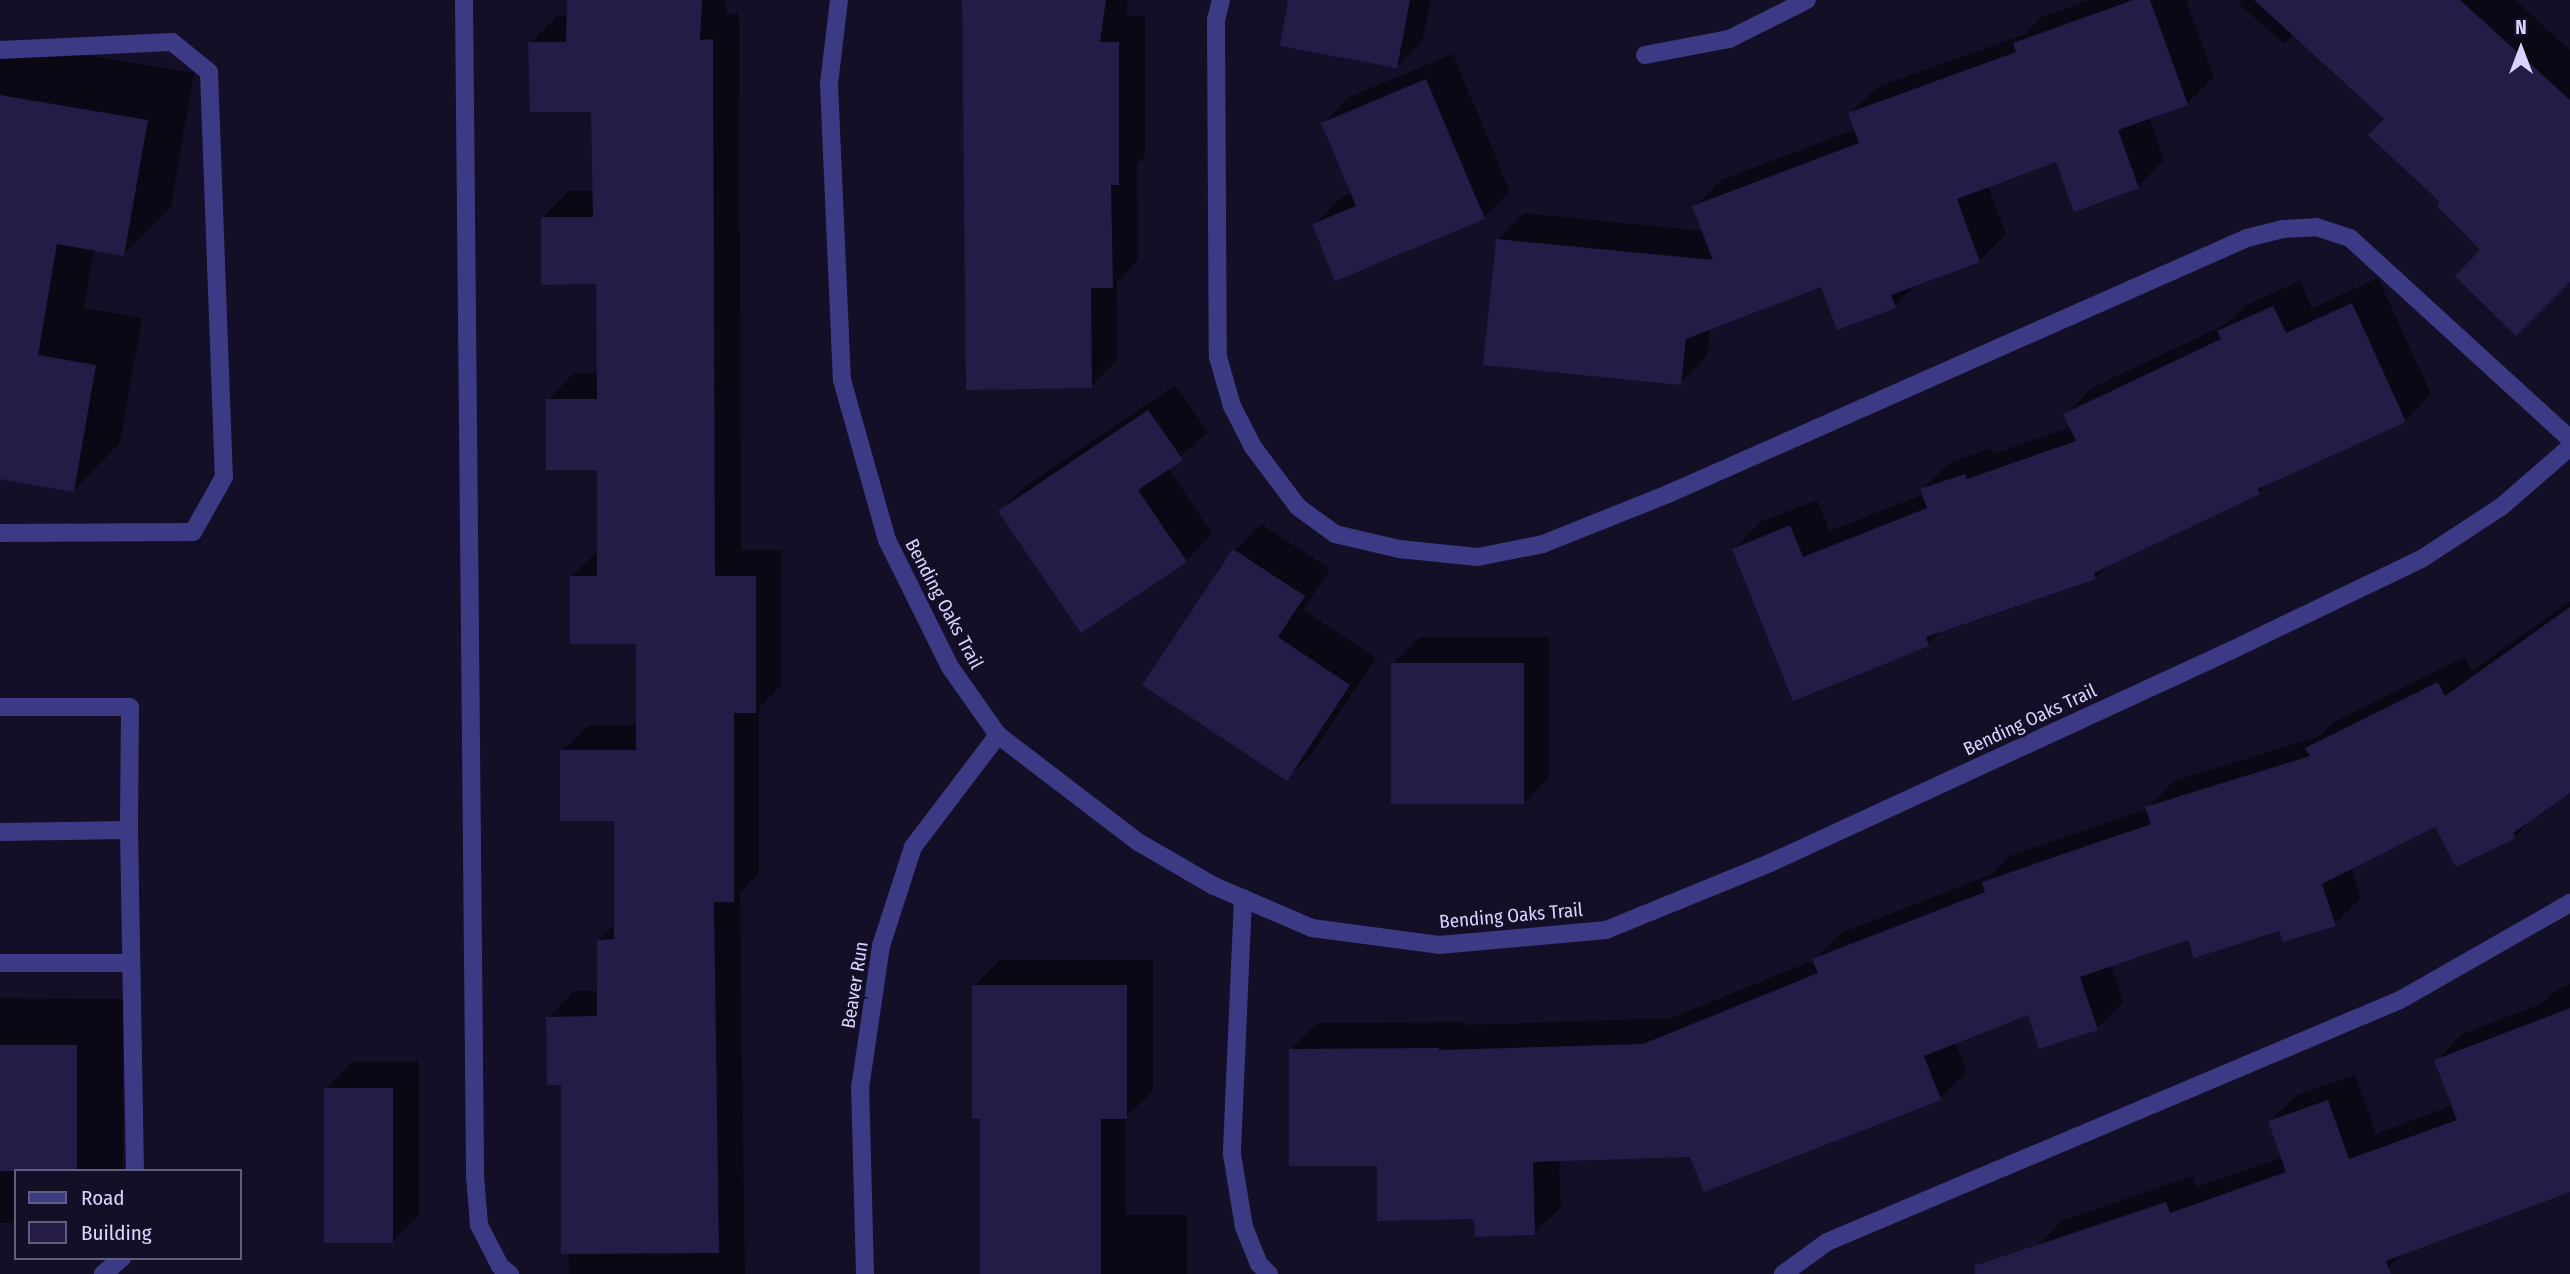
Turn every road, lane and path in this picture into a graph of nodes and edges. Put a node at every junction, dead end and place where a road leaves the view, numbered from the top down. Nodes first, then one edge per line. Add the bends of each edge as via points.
1 (464, 0) edge
2 (839, 0) edge
3 (1221, 0) edge
4 (1807, 0) edge
5 (0, 50) edge
6 (1645, 55) dead end
7 (2570, 439) edge
8 (2570, 447) edge
9 (0, 533) edge
10 (0, 707) edge
11 (998, 735) junction
12 (129, 831) junction
13 (0, 832) edge
14 (1242, 898) junction
15 (2570, 903) edge
16 (0, 963) edge
17 (131, 963) junction
18 (135, 1169) edge
19 (120, 1260) edge
20 (103, 1274) edge
21 (510, 1274) edge
22 (865, 1274) edge
23 (1269, 1274) edge
24 (1783, 1274) edge

1 - 21 street via 475,1175 479,1225 500,1266
2 - 11 street, Bending Oaks Trail via 829,84 842,380 887,540 950,667
3 - 7 street via 1216,20 1217,357 1232,406 1253,447 1298,507 1335,534 1399,549 1478,557 1543,544 1681,488 2247,238 2283,229 2316,227 2350,238
4 - 6 street via 1729,39
5 - 9 street via 172,42 209,72 224,477 193,532
8 - 14 street, Bending Oaks Trail via 2501,507 2423,558 1770,863 1606,930 1439,945 1312,928
10 - 12 street via 130,707
11 - 14 street, Bending Oaks Trail via 1139,842
11 - 22 street, Beaver Run via 913,847 881,946 860,1088
12 - 13 street
12 - 17 street
14 - 23 street via 1232,1154 1244,1227 1259,1264
15 - 24 street via 2400,1000 1827,1242
16 - 17 street
17 - 18 street
19 - 20 street

